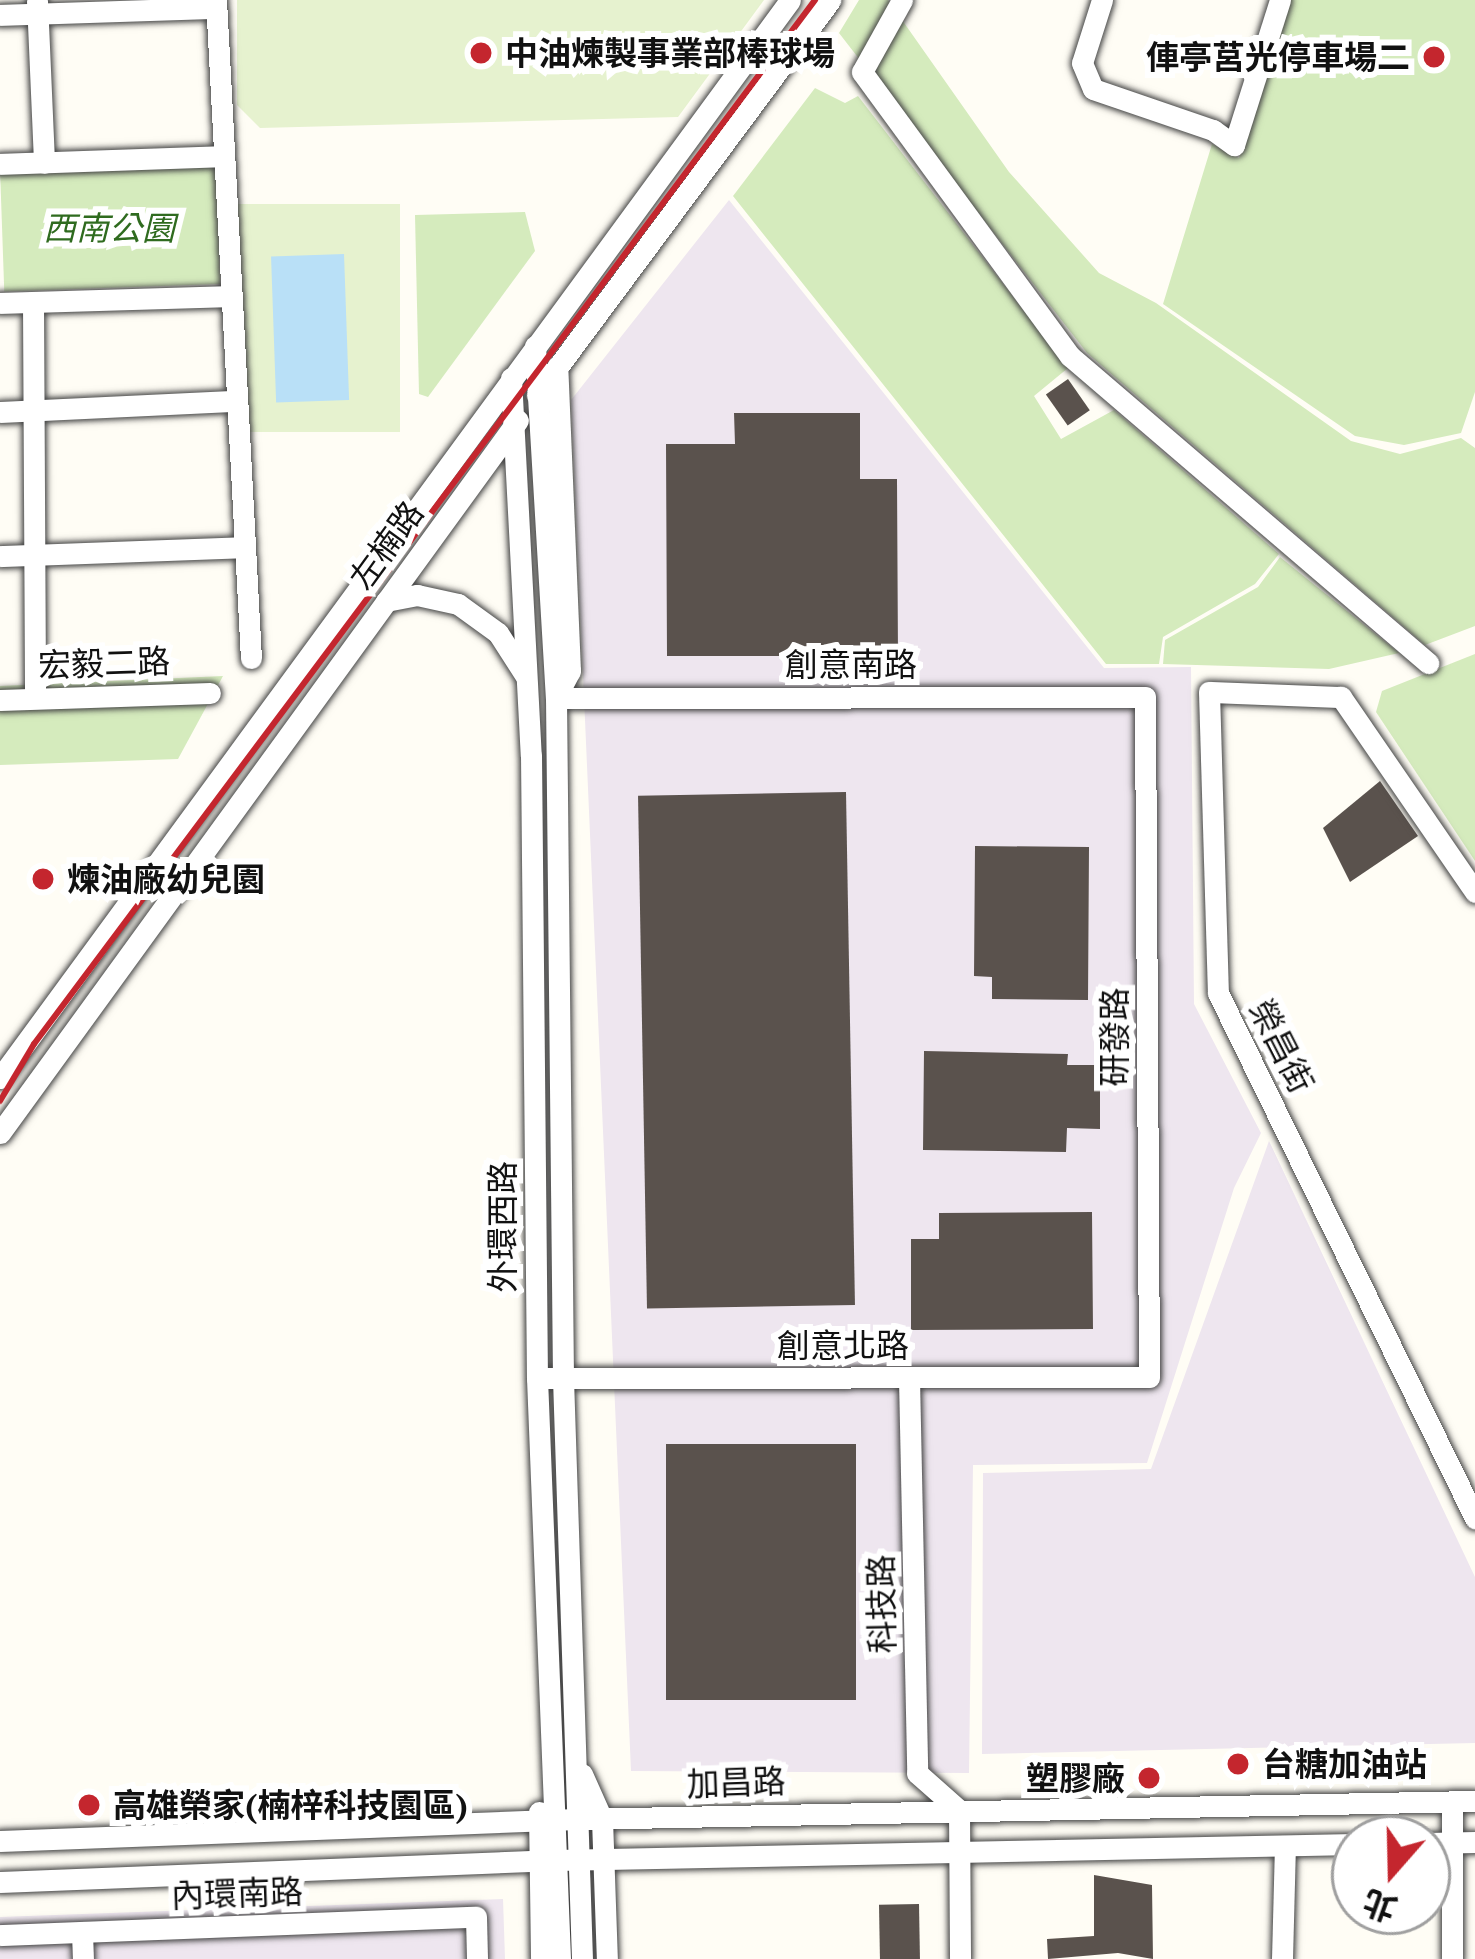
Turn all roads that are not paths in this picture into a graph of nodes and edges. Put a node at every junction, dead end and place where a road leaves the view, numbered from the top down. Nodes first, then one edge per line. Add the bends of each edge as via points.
1 (790, 0) edge
2 (830, 0) edge
3 (902, 0) edge
4 (1102, 0) edge
5 (1280, 0) edge
6 (216, 4) edge
7 (37, 7) edge
8 (0, 15) edge
9 (224, 156) junction
10 (44, 163) junction
11 (0, 164) edge
12 (231, 296) junction
13 (33, 302) junction
14 (0, 303) edge
15 (555, 320) junction
16 (535, 346) junction
17 (557, 365) junction
18 (511, 378) junction
19 (538, 394) junction
20 (237, 401) junction
21 (34, 410) junction
22 (0, 412) edge
23 (515, 424) junction
24 (245, 547) junction
25 (38, 554) junction
26 (0, 556) edge
27 (386, 601) junction
28 (251, 658) dead end
29 (1428, 664) dead end
30 (529, 683) junction
31 (210, 693) dead end
32 (1145, 697) joint
33 (35, 698) junction
34 (556, 698) junction
35 (0, 700) edge
36 (1475, 892) edge
37 (0, 1078) edge
38 (0, 1133) edge
39 (1149, 1377) joint
40 (537, 1378) junction
41 (563, 1378) junction
42 (909, 1378) junction
43 (1475, 1519) edge
44 (580, 1768) junction
45 (1475, 1801) edge
46 (1452, 1802) junction
47 (958, 1810) junction
48 (602, 1819) junction
49 (557, 1820) junction
50 (0, 1841) edge
51 (1464, 1842) edge
52 (1331, 1845) edge
53 (1285, 1846) junction
54 (959, 1851) junction
55 (558, 1860) junction
56 (603, 1860) junction
57 (0, 1882) edge
58 (82, 1932) junction
59 (0, 1935) edge
60 (83, 1959) edge
61 (478, 1959) edge
62 (542, 1959) edge
63 (560, 1959) edge
64 (582, 1959) edge
65 (607, 1959) edge
66 (960, 1959) edge
67 (1282, 1959) edge
68 (1452, 1959) edge

1 - 15 street, 左楠路
2 - 17 street, 左楠路
3 - 29 street via 862,72 1070,356
4 - 5 street via 1082,63 1093,89 1214,130 1234,145
6 - 7 street
6 - 9 street
7 - 8 street
7 - 10 street
9 - 10 street
9 - 12 street
10 - 11 street
12 - 13 street
12 - 20 street
13 - 14 street
13 - 21 street
15 - 16 street, 左楠路
15 - 17 street, 外環西路
16 - 18 street, 左楠路
16 - 19 street, 外環西路
17 - 19 street, 左楠路
17 - 34 street, 外環西路 via 570,671
18 - 23 street, 外環西路
18 - 37 street, 左楠路
19 - 23 street, 左楠路
19 - 34 street, 外環西路
20 - 21 street
20 - 24 street
21 - 22 street
21 - 25 street
23 - 27 street, 左楠路
23 - 30 street, 外環西路
24 - 25 street
24 - 28 street
25 - 26 street
25 - 33 street
27 - 30 street via 420,595 471,611 517,656
27 - 38 street, 左楠路
30 - 40 street, 外環西路
31 - 33 street, 宏毅二路
32 - 34 street, 創意南路
32 - 39 street, 研發路
33 - 35 street, 宏毅二路
34 - 41 street, 外環西路
36 - 43 street, 榮昌街 via 1341,697 1208,692 1218,993
39 - 42 street, 創意北路
40 - 41 street, 創意北路
40 - 49 street, 外環西路
41 - 42 street, 創意北路
41 - 44 street, 外環西路
42 - 47 street, 科技路 via 917,1773
44 - 48 street, 外環西路
44 - 49 street, 外環西路
45 - 46 street, 加昌路
46 - 47 street, 加昌路
46 - 51 street
47 - 48 street, 加昌路
47 - 54 street
48 - 49 street, 加昌路
48 - 56 street, 外環西路
49 - 50 street, 加昌路
49 - 55 street, 外環西路
49 - 55 street, 外環西路
51 - 68 street
52 - 53 street
53 - 54 street
53 - 67 street
54 - 56 street
54 - 66 street
55 - 56 street
55 - 57 street
55 - 62 street, 外環西路
55 - 63 street, 外環西路
55 - 64 street, 外環西路
56 - 65 street, 外環西路
58 - 59 street, 內環南路
58 - 60 street
58 - 61 street, 內環南路 via 476,1917

